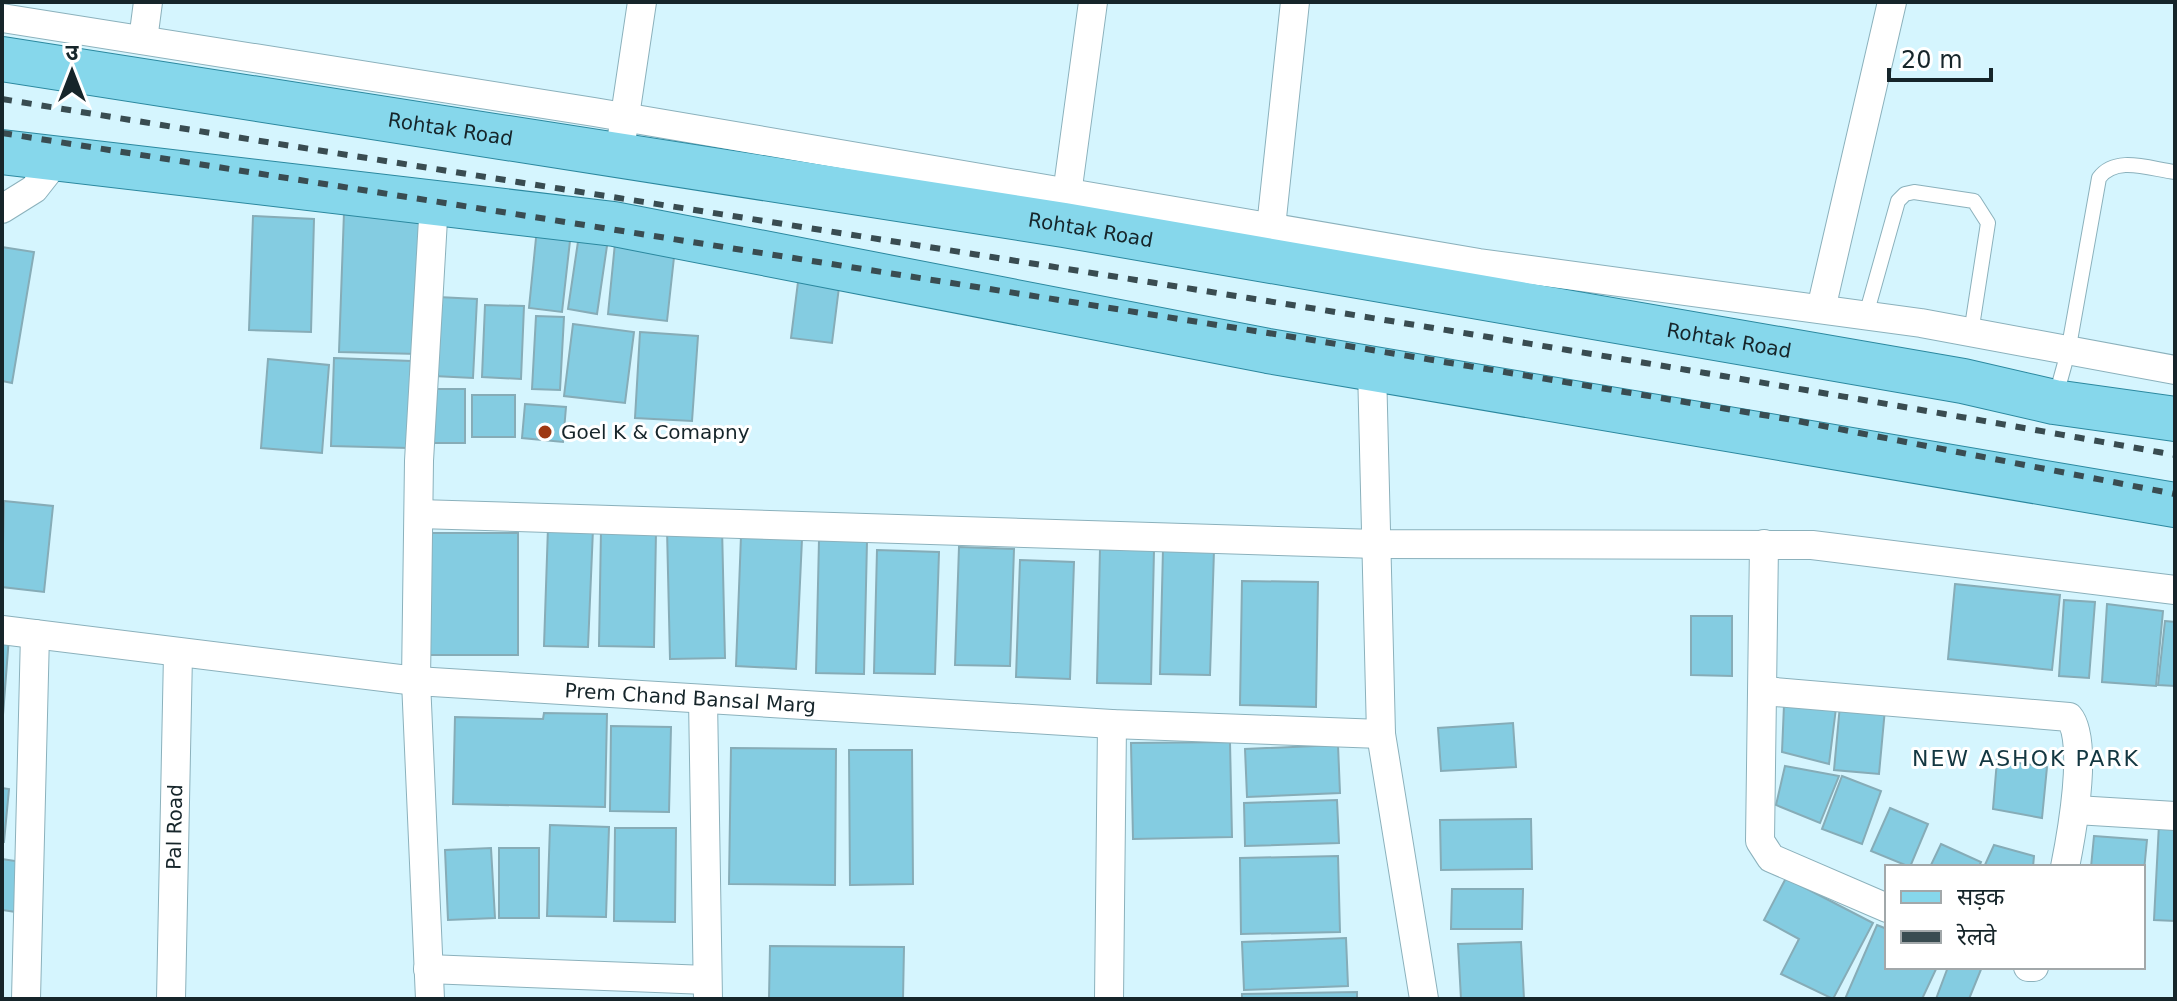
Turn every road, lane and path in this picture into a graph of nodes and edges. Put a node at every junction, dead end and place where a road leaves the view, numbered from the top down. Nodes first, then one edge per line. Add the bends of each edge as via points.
1 (148, 2) edge
2 (642, 2) edge
3 (1093, 2) edge
4 (1295, 2) edge
5 (1892, 2) edge
6 (2, 18) edge
7 (143, 40) junction
8 (2, 59) edge
9 (622, 137) junction
10 (2, 152) edge
11 (56, 161) junction
12 (2175, 172) edge
13 (434, 202) junction
14 (2, 209) edge
15 (1065, 209) junction
16 (1271, 227) junction
17 (1821, 309) junction
18 (1866, 315) junction
19 (1971, 333) junction
20 (2068, 352) junction
21 (1372, 368) junction
22 (2175, 370) edge
23 (2054, 402) junction
24 (2175, 419) edge
25 (2175, 505) edge
26 (419, 514) junction
27 (1376, 544) junction
28 (1764, 544) junction
29 (2175, 590) edge
30 (2, 630) edge
31 (35, 634) junction
32 (178, 654) junction
33 (416, 681) junction
34 (1764, 691) junction
35 (703, 699) junction
36 (1112, 724) junction
37 (1381, 734) junction
38 (2076, 810) junction
39 (2175, 816) edge
40 (2065, 865) edge
41 (1885, 907) edge
42 (15, 936) edge
43 (428, 969) junction
44 (708, 990) edge
45 (26, 999) edge
46 (171, 999) edge
47 (430, 999) edge
48 (1109, 999) edge
49 (1424, 999) edge

1 - 7 street
2 - 9 street
3 - 15 street
4 - 16 street
5 - 17 street
6 - 7 street
7 - 9 street
8 - 9 main road, Rohtak Road
9 - 15 main road, Rohtak Road
10 - 11 main road
11 - 13 main road
11 - 14 street via 34,189
12 - 20 lane via 2120,164 2099,178
13 - 21 main road via 614,224
13 - 26 street
15 - 16 street
15 - 23 main road, Rohtak Road
16 - 17 street via 1479,263
17 - 18 street
18 - 19 street
18 - 19 lane via 1898,201 1914,192 1974,201 1988,223
19 - 20 street
20 - 22 street
20 - 23 lane
21 - 25 main road
21 - 27 street
23 - 24 main road, Rohtak Road
26 - 27 street
26 - 33 street
27 - 28 street
27 - 37 street
28 - 29 street via 1812,545
28 - 34 street
30 - 31 street, Prem Chand Bansal Marg
31 - 32 street, Prem Chand Bansal Marg
31 - 42 street
32 - 33 street, Prem Chand Bansal Marg
32 - 46 street, Pal Road
33 - 35 street, Prem Chand Bansal Marg
33 - 43 street
34 - 38 street via 2069,717 2077,729
34 - 41 street via 1758,830 1765,850 1771,858
35 - 36 street, Prem Chand Bansal Marg
35 - 44 street
36 - 37 street, Prem Chand Bansal Marg
36 - 48 street
37 - 49 street
38 - 39 street
38 - 40 street
42 - 45 street
43 - 44 street
43 - 47 street

